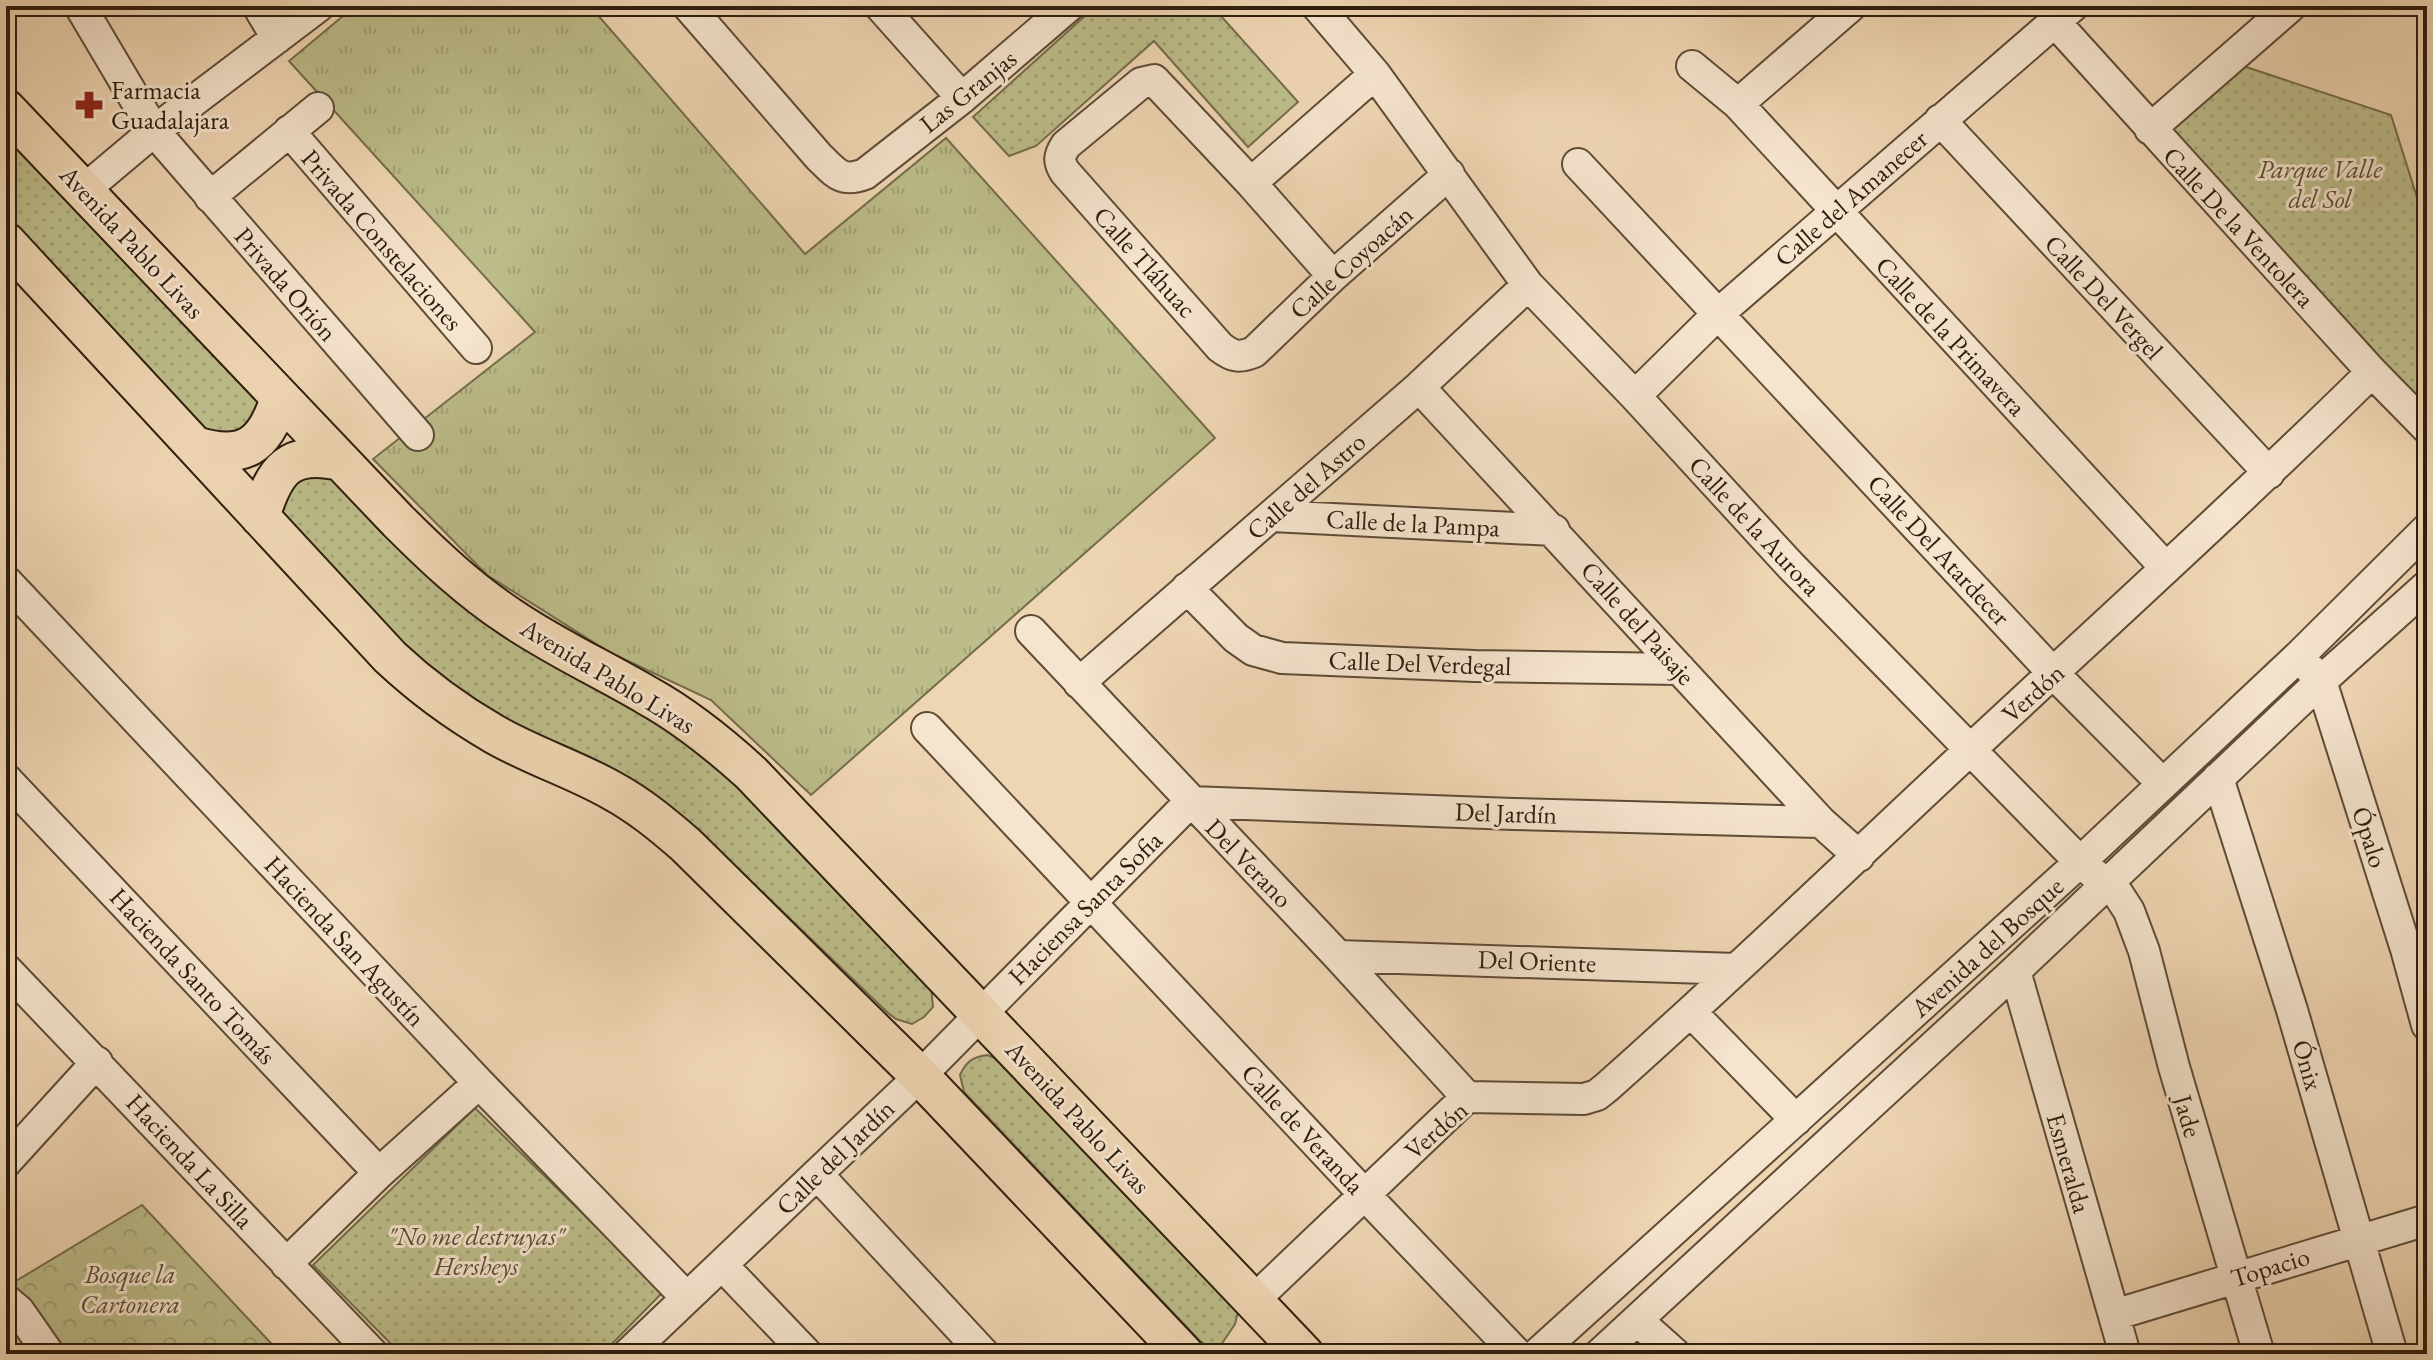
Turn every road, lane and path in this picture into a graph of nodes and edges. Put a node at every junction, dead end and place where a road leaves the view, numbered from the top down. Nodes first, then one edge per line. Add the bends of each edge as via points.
1 (80, 6) edge
2 (258, 6) edge
3 (319, 6) edge
4 (688, 6) edge
5 (880, 6) edge
6 (1069, 6) edge
7 (1317, 6) edge
8 (1851, 6) edge
9 (2291, 6) edge
10 (2064, 14) edge
11 (277, 38) junction
12 (1692, 66) dead end
13 (1375, 74) junction
14 (962, 98) junction
15 (1738, 104) junction
16 (318, 108) dead end
17 (6, 109) edge
18 (1940, 120) junction
19 (2150, 129) junction
20 (154, 131) junction
21 (289, 131) junction
22 (1578, 164) dead end
23 (1449, 174) junction
24 (1251, 183) junction
25 (84, 190) junction
26 (210, 197) junction
27 (1836, 211) junction
28 (6, 242) edge
29 (1333, 276) junction
30 (1528, 285) junction
31 (1718, 314) junction
32 (476, 348) dead end
33 (1254, 352) joint
34 (2372, 372) junction
35 (1419, 387) junction
36 (1635, 396) junction
37 (280, 398) junction
38 (2427, 428) edge
39 (418, 435) dead end
40 (195, 446) junction
41 (341, 461) junction
42 (2269, 473) junction
43 (1272, 516) junction
44 (260, 517) junction
45 (2427, 529) edge
46 (1554, 530) junction
47 (2165, 567) junction
48 (8, 588) edge
49 (1187, 588) junction
50 (2426, 591) edge
51 (1031, 631) dead end
52 (2299, 656) junction
53 (1680, 669) junction
54 (2054, 674) junction
55 (2321, 681) junction
56 (1079, 683) junction
57 (927, 728) dead end
58 (1971, 749) junction
59 (2218, 778) junction
60 (6, 779) edge
61 (2162, 783) junction
62 (1190, 802) junction
63 (1821, 822) junction
64 (1859, 856) junction
65 (2080, 862) junction
66 (2107, 883) junction
67 (1090, 901) junction
68 (1338, 956) junction
69 (6, 969) edge
70 (1736, 969) junction
71 (2015, 971) junction
72 (1691, 1012) junction
73 (980, 1014) junction
74 (2427, 1025) edge
75 (97, 1062) junction
76 (920, 1076) junction
77 (479, 1083) junction
78 (1467, 1097) junction
79 (1796, 1120) junction
80 (6, 1162) edge
81 (379, 1173) junction
82 (817, 1174) junction
83 (1365, 1195) junction
84 (2427, 1220) edge
85 (2357, 1241) junction
86 (286, 1264) junction
87 (722, 1265) junction
88 (2235, 1278) junction
89 (686, 1297) junction
90 (6, 1300) edge
91 (1253, 1301) junction
92 (2114, 1315) junction
93 (1637, 1320) junction
94 (634, 1352) edge
95 (49, 1354) edge
96 (373, 1354) edge
97 (807, 1354) edge
98 (984, 1354) edge
99 (1184, 1354) edge
100 (1304, 1354) edge
101 (1517, 1354) edge
102 (1537, 1354) edge
103 (1600, 1354) edge
104 (1675, 1354) edge
105 (2125, 1354) edge
106 (2259, 1354) edge
107 (2392, 1354) edge

1 - 20 street, Privada Orión
2 - 11 street
3 - 11 street
4 - 14 street, Las Granjas via 839,175 852,179 865,174
5 - 14 street
6 - 14 street, Las Granjas
7 - 13 street, Calle de la Aurora
8 - 15 street
9 - 19 street
10 - 18 street, Calle del Amanecer
10 - 19 street, Calle De la Ventolera
11 - 20 street
12 - 15 street, Calle de la Primavera
13 - 23 street, Calle de la Aurora
13 - 24 street
15 - 27 street, Calle de la Primavera
16 - 21 street
17 - 25 main road, Avenida Pablo Livas
18 - 27 street, Calle del Amanecer
18 - 42 street, Calle Del Vergel
19 - 34 street, Calle De la Ventolera
20 - 25 street
20 - 26 street, Privada Orión
21 - 26 street
21 - 32 street, Privada Constelaciones
22 - 31 street, Calle Del Atardecer
23 - 29 street, Calle Coyoacán
23 - 30 street, Calle de la Aurora
24 - 29 street
24 - 33 street, Calle Tláhuac via 1154,80 1141,83 1060,154 1065,172 1220,347 1231,356
25 - 37 main road, Avenida Pablo Livas
26 - 39 street, Privada Orión
27 - 31 street, Calle del Amanecer
27 - 47 street, Calle de la Primavera
28 - 40 main road
29 - 33 street, Calle Coyoacán
30 - 35 street, Calle del Astro
30 - 36 street, Calle de la Aurora
31 - 36 street, Calle del Amanecer
31 - 54 street, Calle Del Atardecer
34 - 38 street, Calle De la Ventolera
34 - 42 street, Verdón
35 - 43 street, Calle del Astro
35 - 46 street, Calle del Paisaje
36 - 58 street, Calle de la Aurora via 1791,566
37 - 40 main road via 265,431 248,448 224,454
37 - 41 main road, Avenida Pablo Livas
40 - 44 main road
41 - 44 main road via 309,457 290,463 274,481
41 - 73 main road, Avenida Pablo Livas via 475,593 540,637 673,711 721,747 798,820
42 - 47 street, Verdón
43 - 46 street, Calle de la Pampa
43 - 49 street, Calle del Astro
44 - 76 main road via 363,630 438,698 497,736 610,789 677,837
45 - 52 street, Avenida del Bosque
46 - 53 street, Calle del Paisaje
47 - 54 street, Verdón
48 - 77 street, Hacienda San Agustín
49 - 53 street, Calle Del Verdegal via 1236,638 1253,650 1282,658
49 - 56 street, Calle del Astro
50 - 55 street, Avenida del Bosque
51 - 56 street, Del Verano
52 - 55 street, Ópalo
52 - 61 street, Avenida del Bosque
53 - 63 street, Calle del Paisaje
54 - 58 street, Verdón
54 - 61 street, Calle Del Atardecer
55 - 59 street, Avenida del Bosque
55 - 74 street, Ópalo
56 - 62 street, Del Verano
57 - 67 street, Calle de Veranda
58 - 64 street, Verdón
58 - 65 street, Calle de la Aurora
59 - 66 street, Avenida del Bosque
59 - 85 street, Ónix via 2292,1010
60 - 81 street, Hacienda Santo Tomás
61 - 65 street, Avenida del Bosque
62 - 63 street, Del Jardín
62 - 67 street, Haciensa Santa Sofia
62 - 68 street, Del Verano
63 - 64 street, Calle del Paisaje
64 - 70 street, Verdón
65 - 66 street, Jade
65 - 79 street, Avenida del Bosque
66 - 71 street, Avenida del Bosque
66 - 88 street, Jade via 2129,911 2144,951
67 - 73 street, Haciensa Santa Sofia
67 - 83 street, Calle de Veranda
68 - 70 street, Del Oriente
68 - 78 street, Del Verano
69 - 75 street, Hacienda La Silla
70 - 72 street, Verdón
71 - 92 street, Esmeralda
71 - 93 street, Avenida del Bosque
72 - 78 street, Verdón via 1597,1095
72 - 79 street
73 - 76 street, Calle del Jardín
73 - 91 main road, Avenida Pablo Livas
75 - 80 street
75 - 86 street, Hacienda La Silla
76 - 82 street, Calle del Jardín
76 - 99 main road
77 - 81 street
77 - 89 street, Hacienda San Agustín
78 - 83 street, Verdón
79 - 102 street, Avenida del Bosque
81 - 86 street
82 - 87 street, Calle del Jardín
82 - 98 street
83 - 91 street, Verdón
83 - 101 street, Calle de Veranda
84 - 85 street, Topacio
85 - 88 street, Topacio
85 - 107 street, Ónix
86 - 96 street, Hacienda La Silla
87 - 89 street, Calle del Jardín
87 - 97 street
88 - 92 street, Topacio
88 - 106 street, Jade
89 - 94 street, Calle del Jardín
90 - 95 street
91 - 100 main road, Avenida Pablo Livas
92 - 105 street, Esmeralda
93 - 103 street, Avenida del Bosque
93 - 104 street

